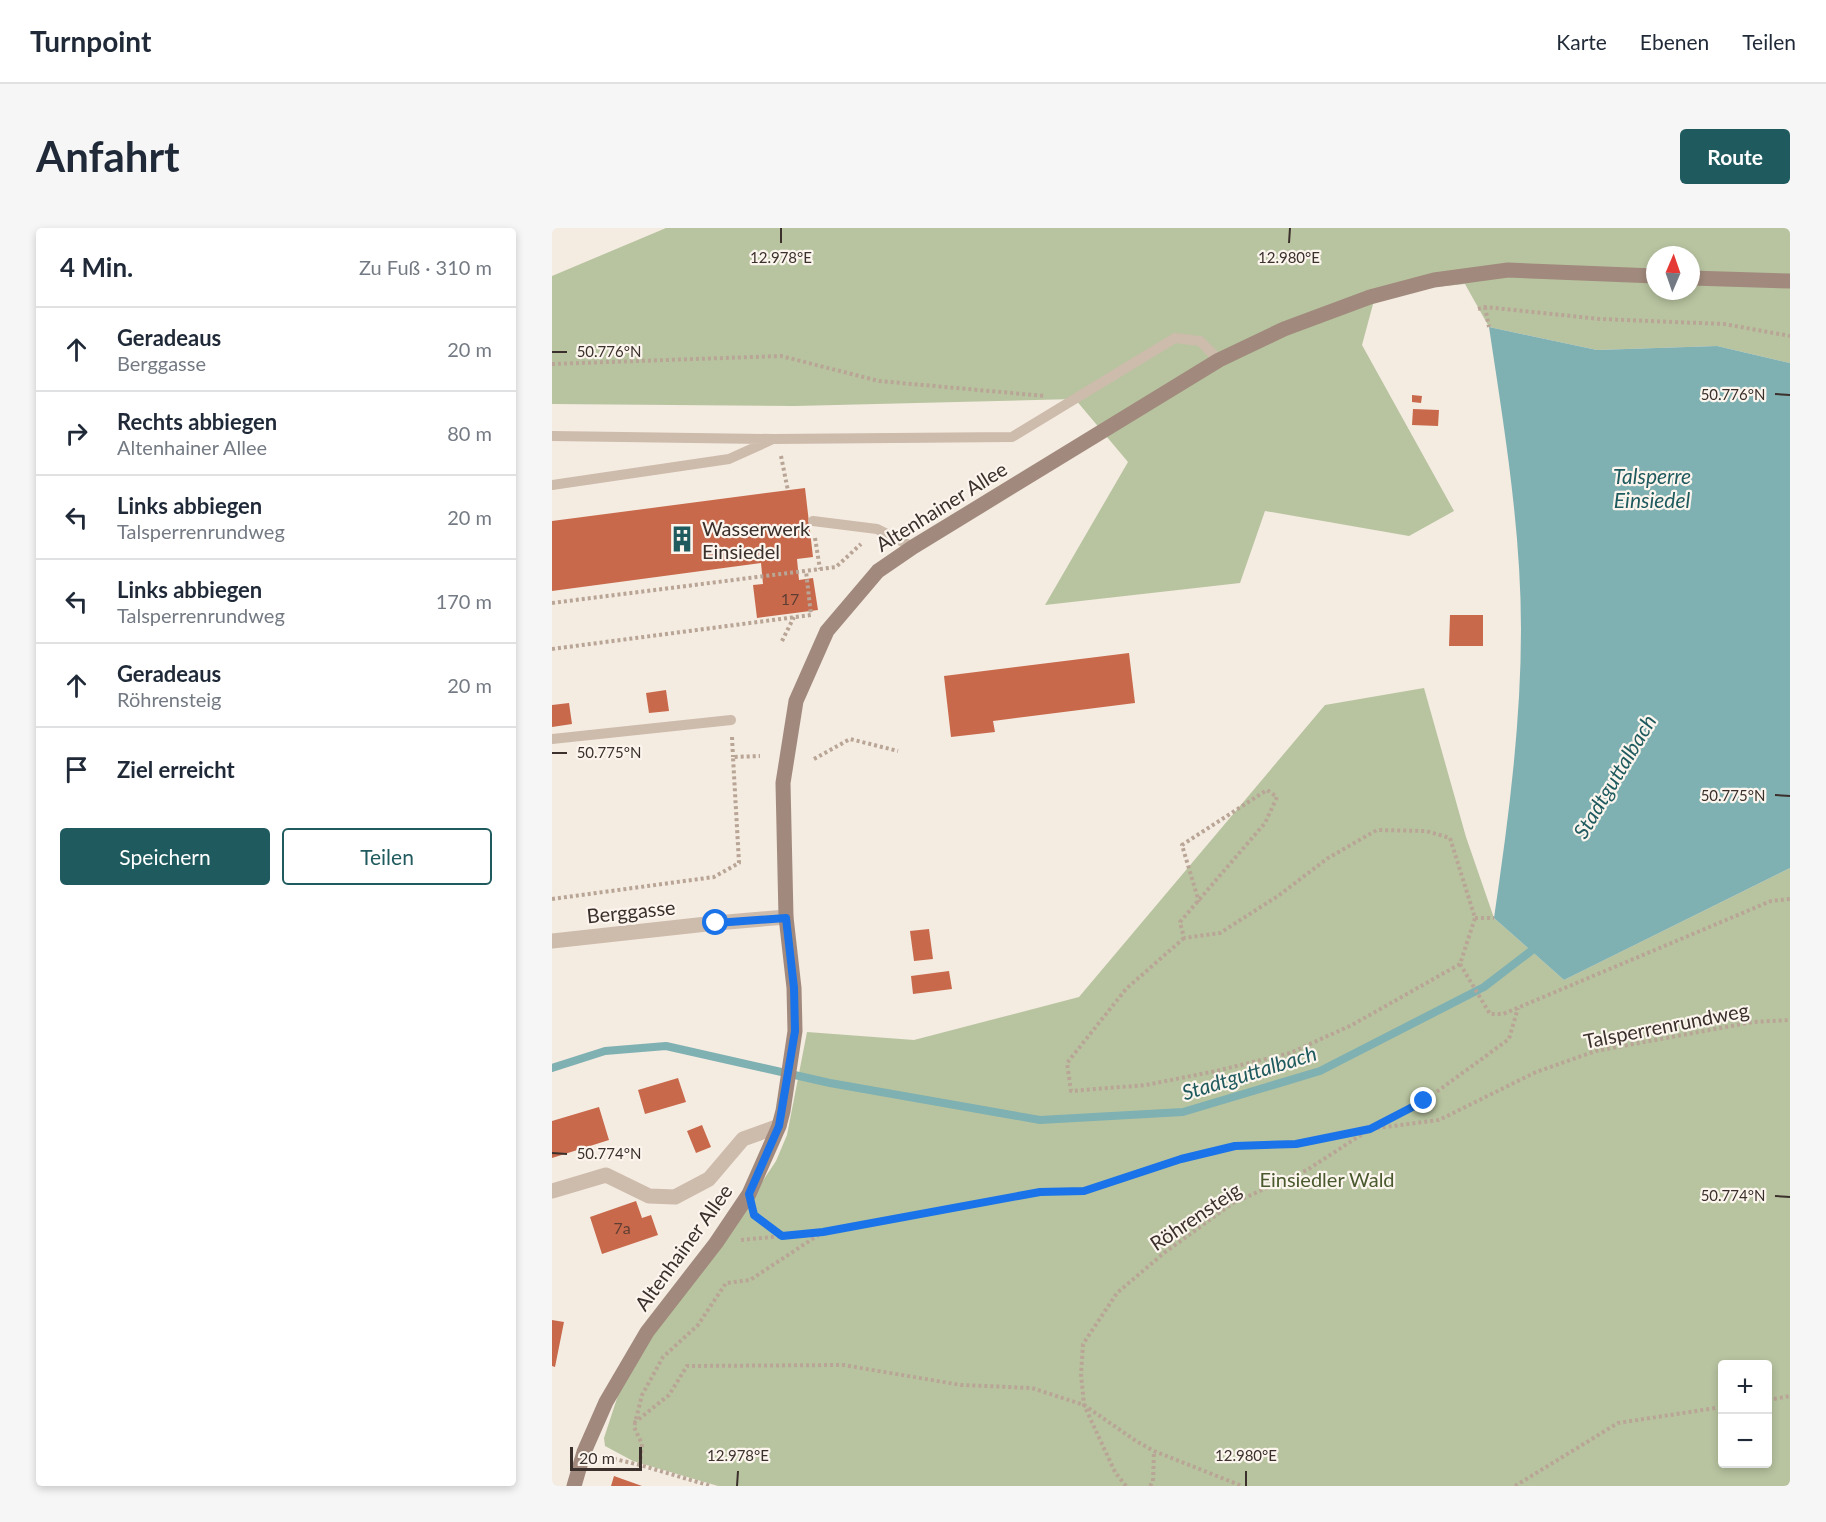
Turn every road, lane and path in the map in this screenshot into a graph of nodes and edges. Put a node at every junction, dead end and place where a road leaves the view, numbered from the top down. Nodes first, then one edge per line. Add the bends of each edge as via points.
1 (1646, 276) edge
2 (1700, 278) edge
3 (1790, 281) edge
4 (1485, 307) junction
5 (1478, 309) dead end
6 (1489, 327) dead end
7 (1790, 336) edge
8 (1220, 360) junction
9 (552, 364) edge
10 (1075, 399) junction
11 (552, 436) edge
12 (773, 439) junction
13 (783, 459) dead end
14 (552, 485) edge
15 (788, 490) dead end
16 (813, 521) joint
17 (877, 529) junction
18 (913, 547) junction
19 (820, 569) junction
20 (806, 571) junction
21 (552, 603) edge
22 (794, 617) junction
23 (782, 641) dead end
24 (552, 649) edge
25 (731, 720) dead end
26 (552, 739) edge
27 (898, 751) dead end
28 (760, 756) dead end
29 (814, 759) dead end
30 (552, 899) edge
31 (1790, 899) edge
32 (1199, 902) junction
33 (786, 918) junction
34 (1475, 918) junction
35 (1494, 918) dead end
36 (1184, 938) junction
37 (552, 942) edge
38 (1460, 964) junction
39 (1518, 1008) junction
40 (1790, 1020) edge
41 (779, 1126) junction
42 (1370, 1129) junction
43 (552, 1191) edge
44 (749, 1194) junction
45 (823, 1232) junction
46 (782, 1236) junction
47 (716, 1243) junction
48 (1790, 1396) edge
49 (1772, 1399) edge
50 (1084, 1405) junction
51 (1718, 1408) edge
52 (634, 1423) junction
53 (1154, 1451) junction
54 (584, 1452) junction
55 (640, 1464) junction
56 (574, 1486) edge
57 (711, 1486) edge
58 (1126, 1486) edge
59 (1149, 1486) edge
60 (1242, 1486) edge
61 (1515, 1486) edge

1 - 8 street, Altenhainer Allee via 1508,270 1434,280 1370,297 1284,329
2 - 3 street
4 - 5 path
4 - 6 path
4 - 7 path via 1600,319 1724,324
8 - 10 lane via 1200,340 1175,338
8 - 18 street, Altenhainer Allee
9 - 10 path via 781,356 879,381
10 - 12 lane via 1012,437
11 - 12 lane
12 - 14 lane via 729,459
13 - 15 path
16 - 17 lane
16 - 19 path
17 - 18 lane
17 - 19 path via 837,567
18 - 33 street, Altenhainer Allee via 878,572 827,631 796,701 783,783
19 - 20 path
20 - 21 path
20 - 22 path via 811,615
22 - 23 path
22 - 24 path
25 - 26 lane
27 - 29 path via 850,738
28 - 30 path via 733,757 740,863 714,877
31 - 39 path via 1771,901
32 - 32 path via 1265,823 1277,797 1267,790 1182,845
32 - 36 path via 1180,922
33 - 37 street, Berggasse
33 - 41 street, Altenhainer Allee via 795,1031
34 - 35 path
34 - 36 path via 1450,838 1426,831 1377,830 1328,858 1220,933
34 - 38 path
36 - 38 path via 1126,989 1067,1063 1071,1091 1146,1085 1290,1053 1352,1025
38 - 39 path via 1490,1014
39 - 42 path, Röhrensteig via 1509,1039 1424,1101
40 - 42 path, Talsperrenrundweg via 1753,1022 1596,1051 1536,1072 1439,1120
41 - 43 street via 743,1138 709,1179 675,1197 648,1196 606,1175
41 - 44 street, Altenhainer Allee
42 - 45 path, Talsperrenrundweg via 1296,1144 1235,1146 1084,1191 1040,1192
42 - 50 path, Röhrensteig via 1307,1170 1233,1203 1117,1293 1083,1344
44 - 46 path via 754,1215
44 - 47 street, Altenhainer Allee
45 - 46 path, Talsperrenrundweg
45 - 52 path via 750,1280 726,1283 698,1324 663,1357 642,1395
46 - 47 path, Talsperrenrundweg
47 - 54 street, Altenhainer Allee via 647,1332 606,1402
48 - 49 path
50 - 52 path via 1032,1388 961,1385 843,1365 687,1366 669,1395
50 - 53 path
50 - 58 path, Röhrensteig via 1115,1472
51 - 61 path via 1618,1423
52 - 55 path via 642,1444
53 - 59 path via 1153,1482
53 - 60 path
54 - 55 path
54 - 56 street, Altenhainer Allee
55 - 57 path

